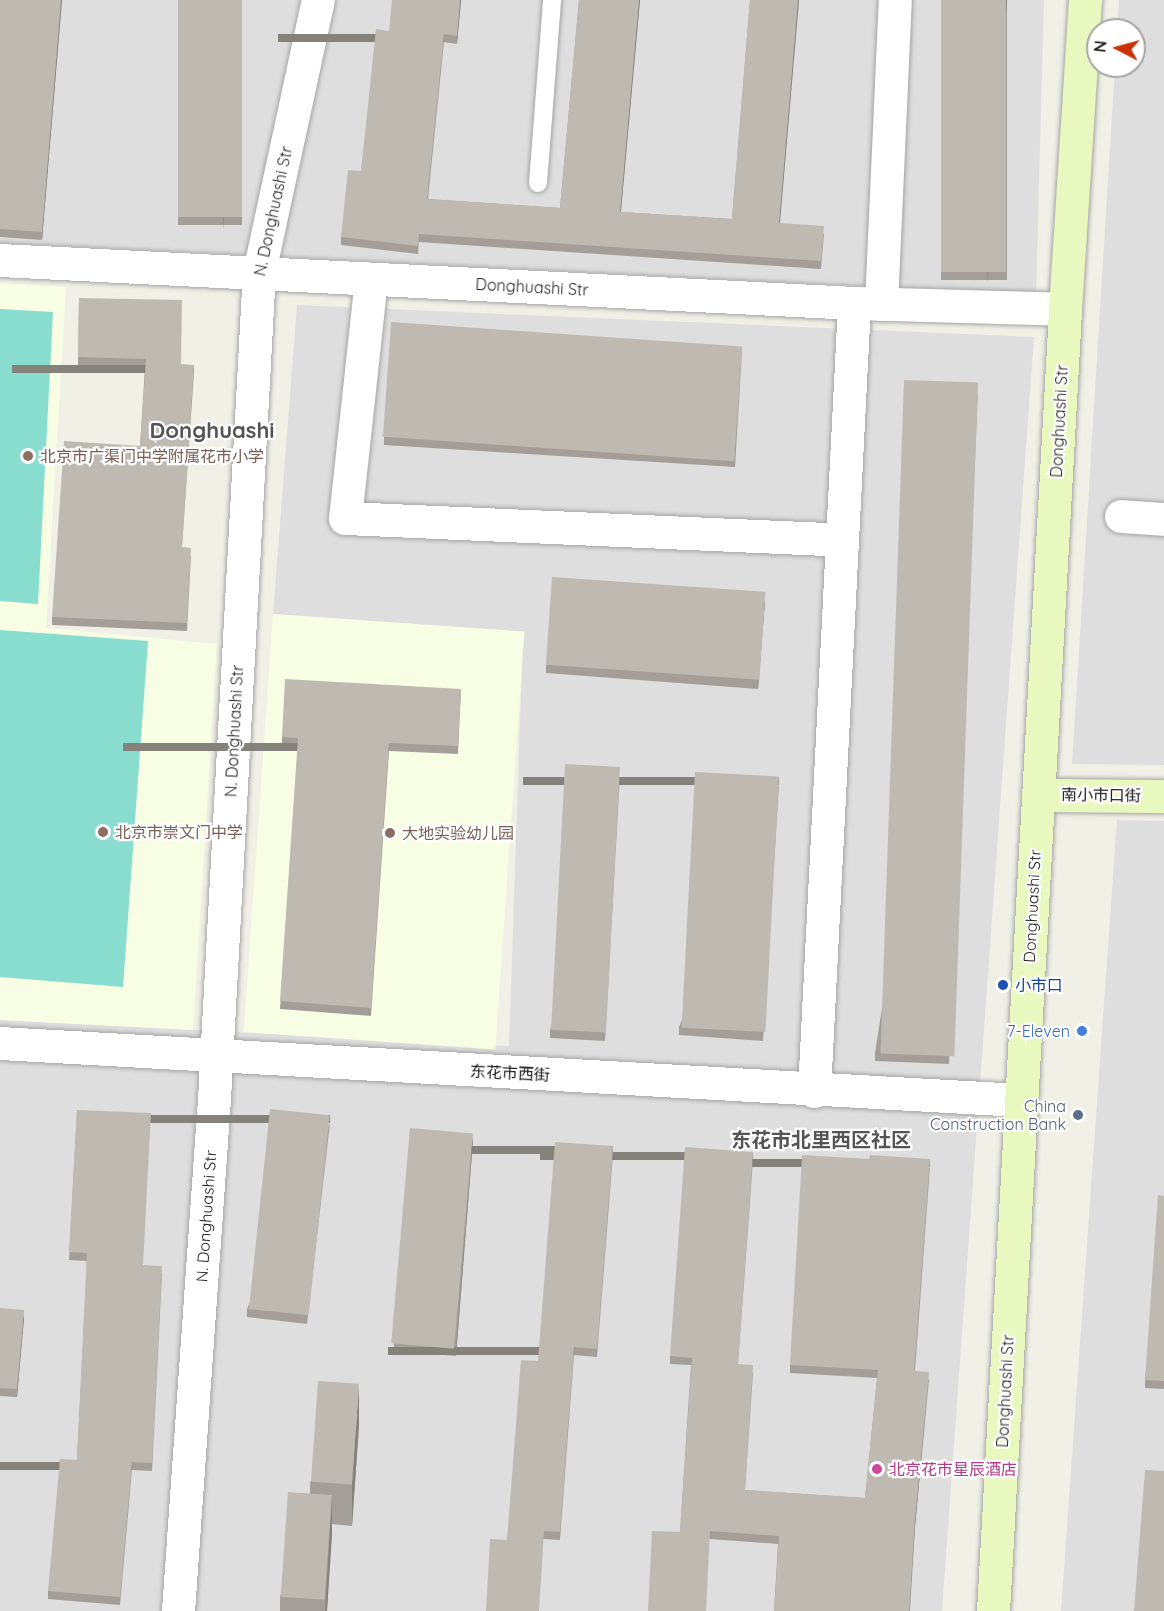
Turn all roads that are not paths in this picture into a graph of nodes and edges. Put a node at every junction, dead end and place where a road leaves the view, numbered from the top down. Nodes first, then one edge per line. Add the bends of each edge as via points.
1 (318, 0) edge
2 (552, 0) edge
3 (895, 0) edge
4 (1085, 0) edge
5 (538, 183) dead end
6 (0, 260) edge
7 (259, 272) junction
8 (371, 279) junction
9 (868, 303) junction
10 (1065, 309) junction
11 (1121, 516) dead end
12 (1164, 519) edge
13 (841, 540) junction
14 (1038, 795) junction
15 (1164, 796) edge
16 (0, 1043) edge
17 (216, 1056) junction
18 (814, 1091) junction
19 (1020, 1100) junction
20 (178, 1611) edge
21 (993, 1611) edge

1 - 7 street, N. Donghuashi Str
2 - 5 lane
3 - 9 street
4 - 10 street, Donghuashi Str
6 - 7 street, Donghuashi Str
7 - 8 street, Donghuashi Str
7 - 17 street, N. Donghuashi Str
8 - 9 street, Donghuashi Str
8 - 13 street via 345,518
9 - 10 street, Donghuashi Str
9 - 13 street
10 - 14 street, Donghuashi Str
11 - 12 street
13 - 18 street
14 - 15 street, 南小市口街
14 - 19 street, Donghuashi Str
16 - 17 street, 东花市西街
17 - 18 street, 东花市西街
17 - 20 street, N. Donghuashi Str
18 - 19 street, 东花市西街
19 - 21 street, Donghuashi Str

